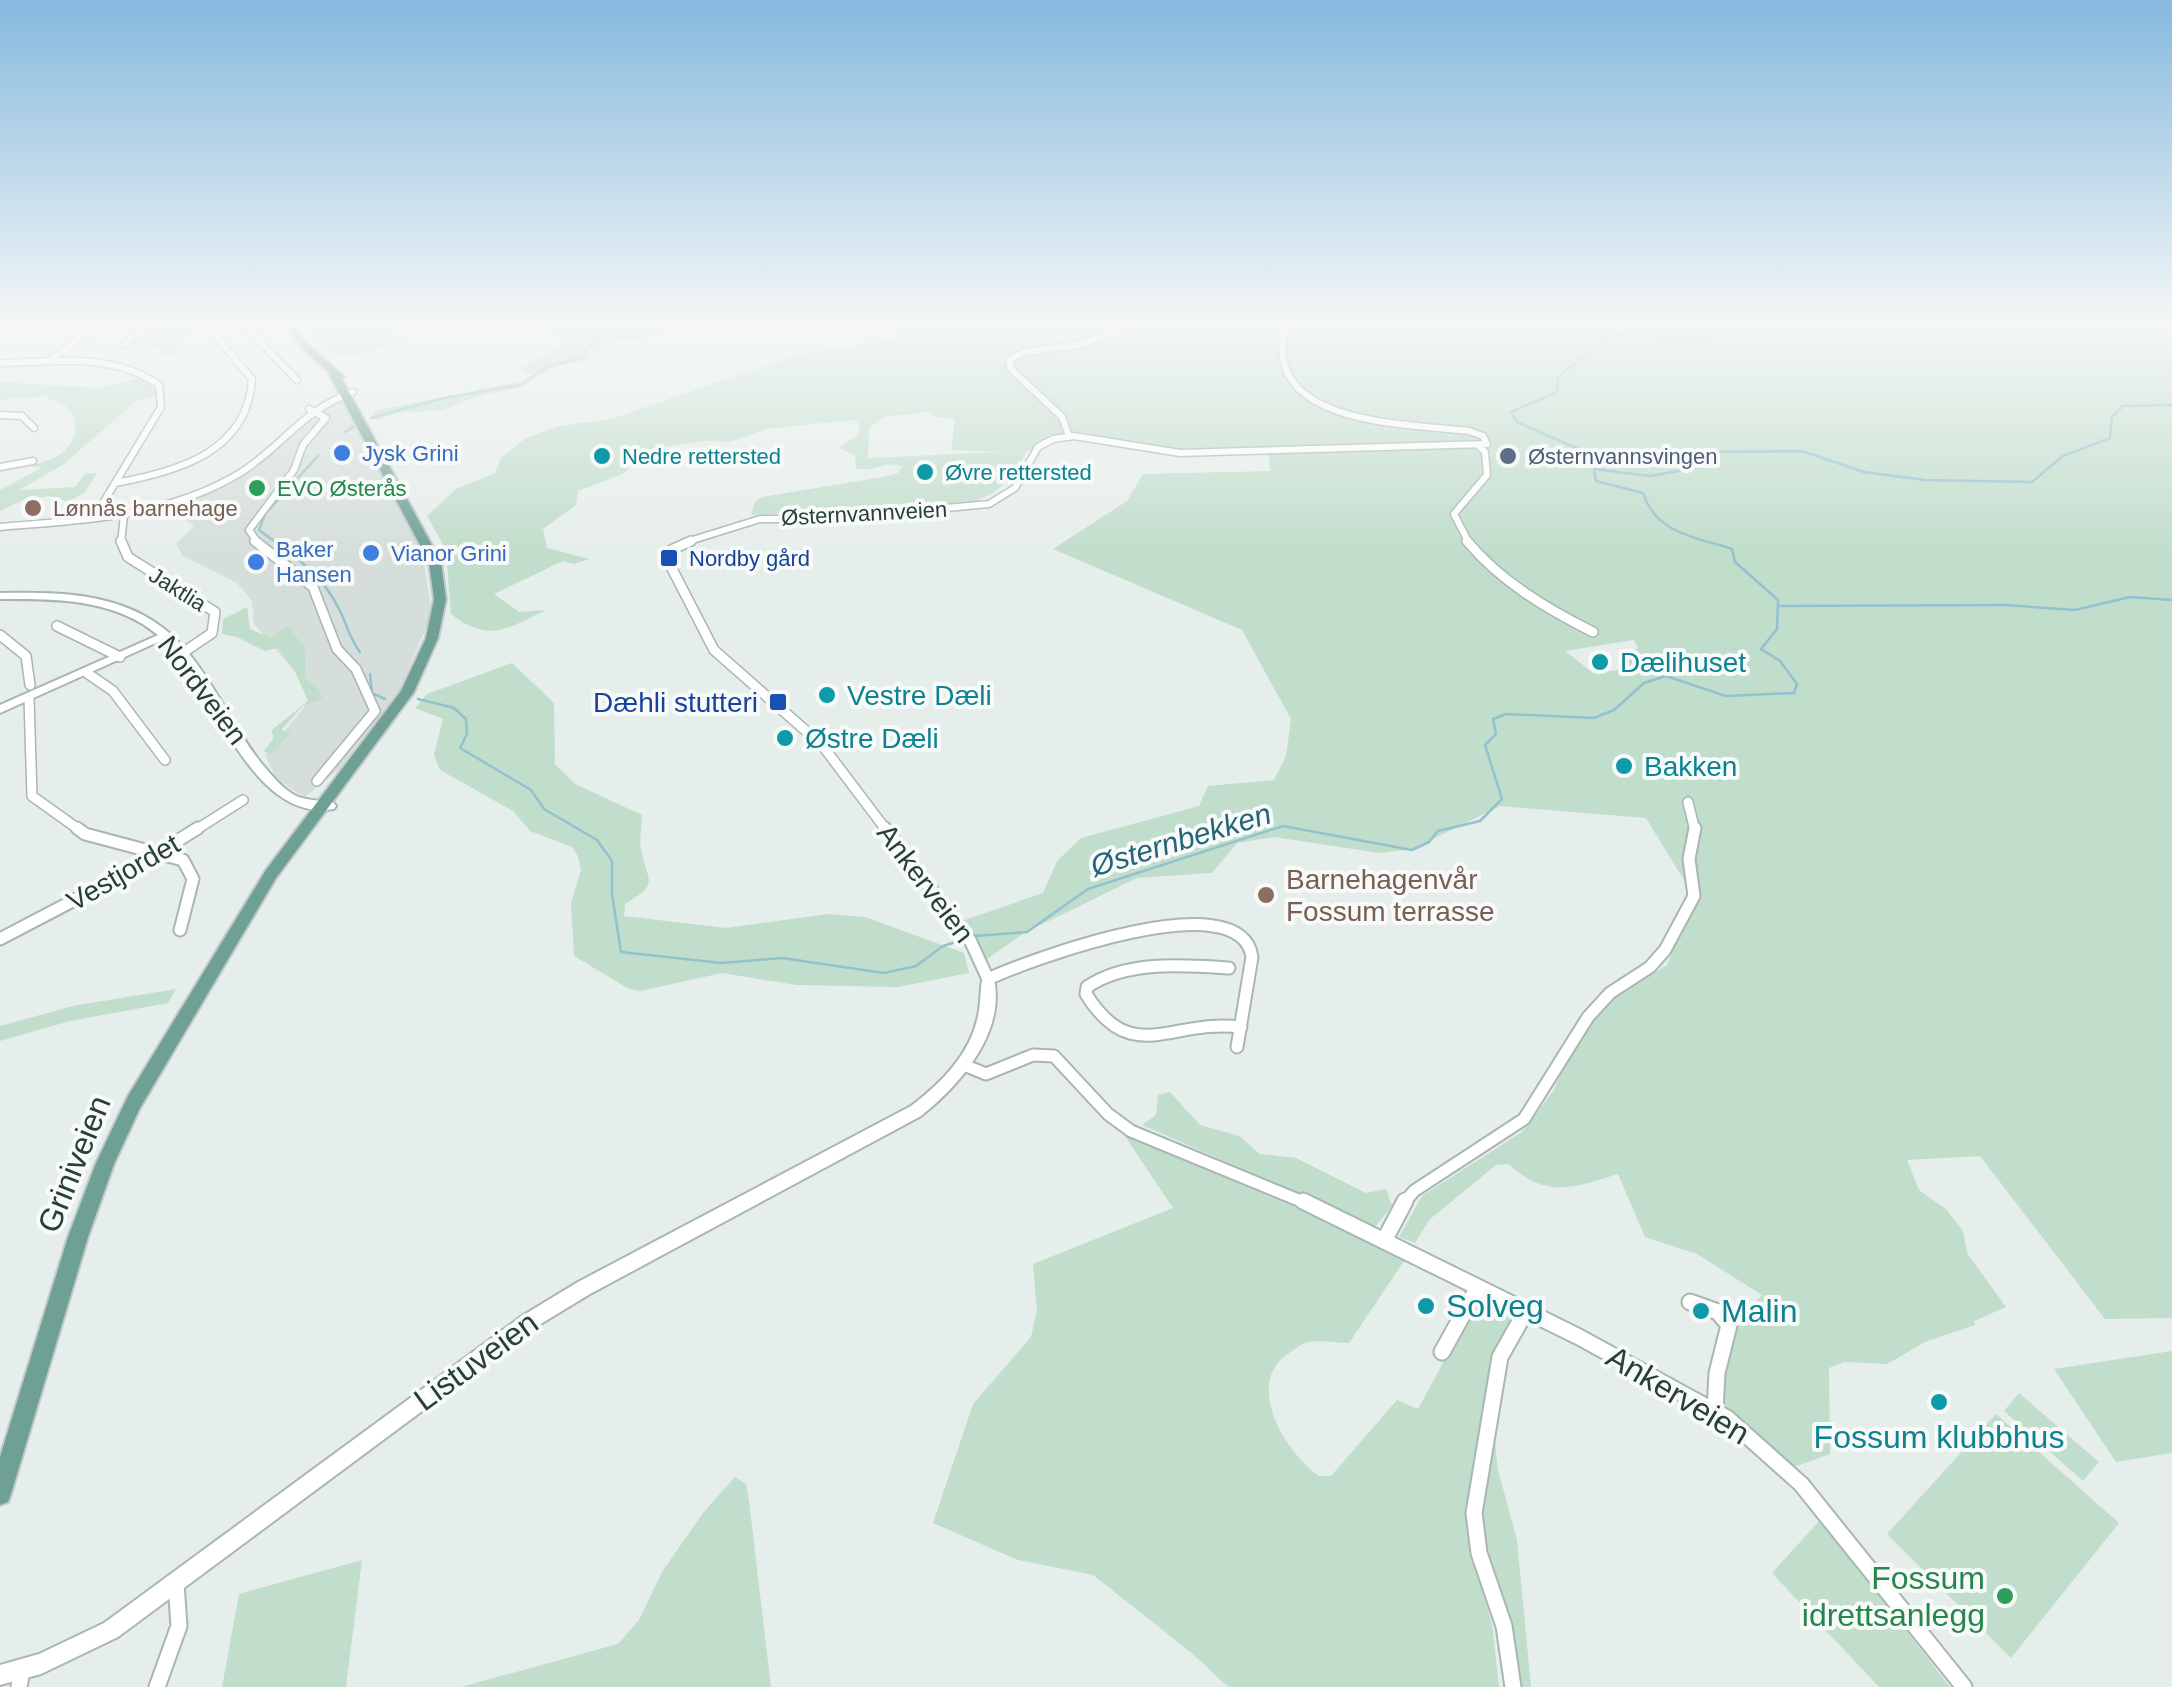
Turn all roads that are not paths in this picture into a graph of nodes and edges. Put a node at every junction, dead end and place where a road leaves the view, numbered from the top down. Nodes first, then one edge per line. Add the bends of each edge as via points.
1 (160, 400) edge
2 (250, 400) edge
3 (333, 400) edge
4 (353, 400) edge
5 (1043, 400) edge
6 (1312, 400) edge
7 (310, 409) junction
8 (0, 415) edge
9 (34, 428) dead end
10 (1069, 436) junction
11 (1482, 447) junction
12 (33, 461) dead end
13 (0, 467) edge
14 (115, 483) junction
15 (124, 515) junction
16 (94, 518) junction
17 (0, 528) edge
18 (668, 554) joint
19 (0, 596) edge
20 (58, 626) dead end
21 (1593, 632) dead end
22 (0, 635) edge
23 (165, 635) junction
24 (182, 654) junction
25 (120, 657) junction
26 (87, 674) junction
27 (30, 684) dead end
28 (29, 699) junction
29 (0, 709) edge
30 (165, 760) dead end
31 (317, 782) dead end
32 (243, 800) dead end
33 (1688, 802) dead end
34 (325, 806) junction
35 (161, 852) junction
36 (180, 930) dead end
37 (0, 939) edge
38 (1229, 968) dead end
39 (988, 980) junction
40 (1241, 1027) junction
41 (1237, 1047) dead end
42 (964, 1065) junction
43 (1384, 1241) junction
44 (1478, 1287) junction
45 (1690, 1302) dead end
46 (1526, 1311) junction
47 (1442, 1352) dead end
48 (1716, 1411) junction
49 (14, 1437) junction
50 (0, 1467) edge
51 (0, 1494) edge
52 (176, 1583) junction
53 (0, 1675) edge
54 (20, 1679) edge
55 (156, 1687) edge
56 (1513, 1687) edge
57 (1964, 1687) edge

1 - 14 street
2 - 14 street via 244,418 194,462
3 - 7 street
4 - 34 main road, Griniveien via 432,554 440,587 436,626 421,666
5 - 10 street via 1065,420
6 - 11 street via 1344,412 1477,433 1486,439
7 - 15 street via 229,480
7 - 31 street via 326,418 249,532 311,584 330,616 338,651 356,668 361,693 375,711
8 - 9 street via 22,416
10 - 11 street via 1180,453
10 - 18 street, Østernvannveien via 1038,446 1016,488 989,504 760,519
11 - 21 street via 1487,475 1454,514 1461,534 1497,573
12 - 13 street
14 - 16 street
15 - 16 street
15 - 24 street, Jaktlia via 120,538 128,557 214,612 210,638
16 - 17 street
18 - 39 street, Ankerveien via 714,650 822,745 967,937
19 - 23 main road, Nordveien via 106,606
20 - 25 street
22 - 27 street via 26,656
23 - 24 main road, Nordveien
23 - 25 street
24 - 34 main road, Nordveien via 272,783 298,802
25 - 26 street
26 - 28 street
26 - 30 street via 113,691
28 - 29 street
28 - 35 street via 32,796 85,834
32 - 35 street, Vestjordet
33 - 43 street via 1696,824 1689,858 1694,896 1665,950 1580,1027 1524,1119 1414,1191
34 - 49 main road, Griniveien via 148,1076 105,1163
35 - 36 street via 183,860 193,878
35 - 37 street, Vestjordet
38 - 40 street via 1136,971 1094,980 1086,994 1112,1029 1126,1036 1210,1021
39 - 40 street via 1100,938 1156,928 1224,928 1244,937 1252,952
39 - 42 street via 984,1023
40 - 41 street
42 - 43 street, Ankerveien via 986,1074 1033,1055 1054,1056 1130,1131
42 - 52 street, Listuveien via 928,1103 897,1122 528,1322
43 - 44 street, Ankerveien
44 - 46 street, Ankerveien
44 - 47 street
45 - 48 street via 1718,1312 1729,1325 1716,1373
46 - 48 street, Ankerveien
46 - 56 street via 1500,1357 1474,1512
48 - 57 street, Ankerveien via 1801,1484
49 - 50 main road, Griniveien
49 - 51 main road, Griniveien
52 - 54 street, Listuveien
52 - 55 street via 179,1626
53 - 54 street, Listuveien

